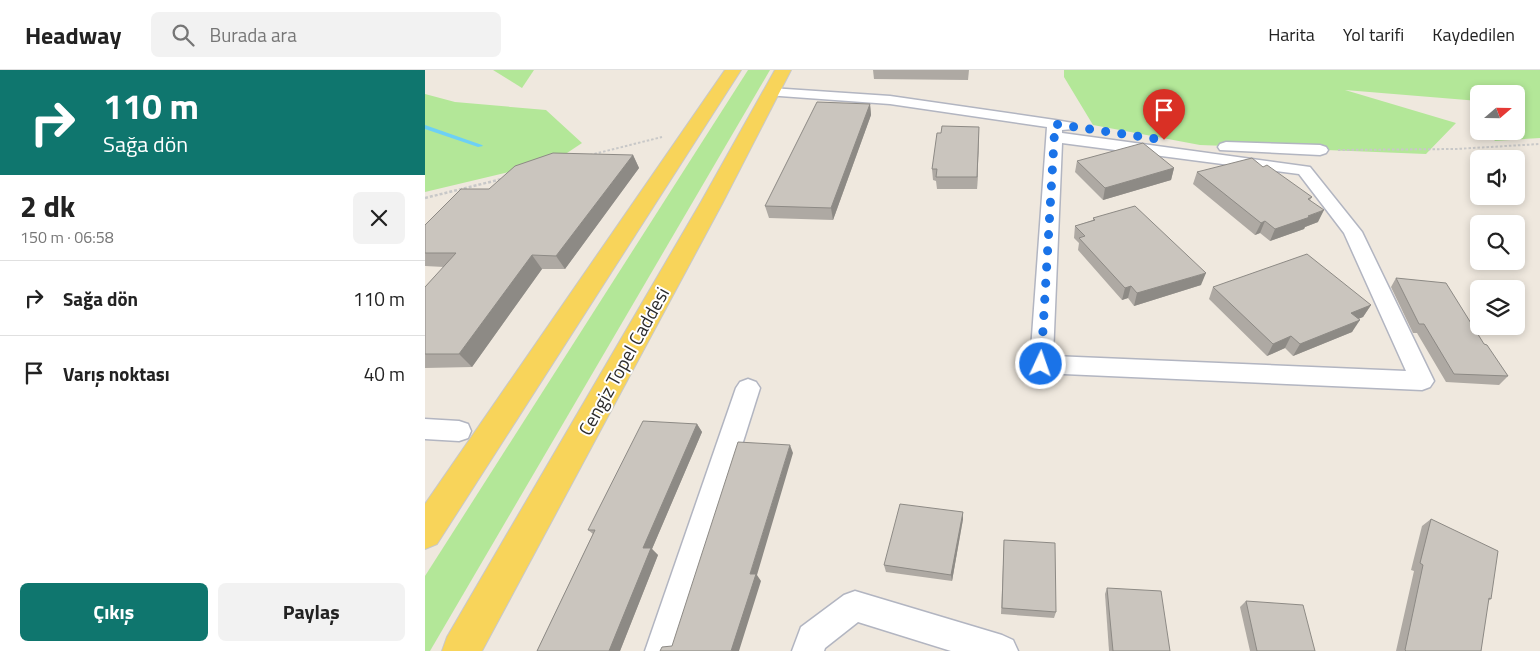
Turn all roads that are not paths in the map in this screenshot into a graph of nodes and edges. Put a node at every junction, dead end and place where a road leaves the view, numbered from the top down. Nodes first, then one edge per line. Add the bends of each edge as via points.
1 (733, 70) edge
2 (777, 81) edge
3 (1054, 131) junction
4 (1320, 150) road end
5 (748, 388) dead end
6 (425, 429) edge
7 (459, 431) dead end
8 (425, 533) edge
9 (461, 651) edge
10 (661, 651) edge
11 (808, 651) edge
12 (1002, 651) edge

1 - 8 main road
2 - 3 street
2 - 9 main road, Cengiz Topel Caddesi
3 - 3 street via 1041,364 1422,381 1353,232 1304,170
3 - 4 street via 1200,146
5 - 10 street
6 - 7 street
11 - 12 street via 811,638 855,606

